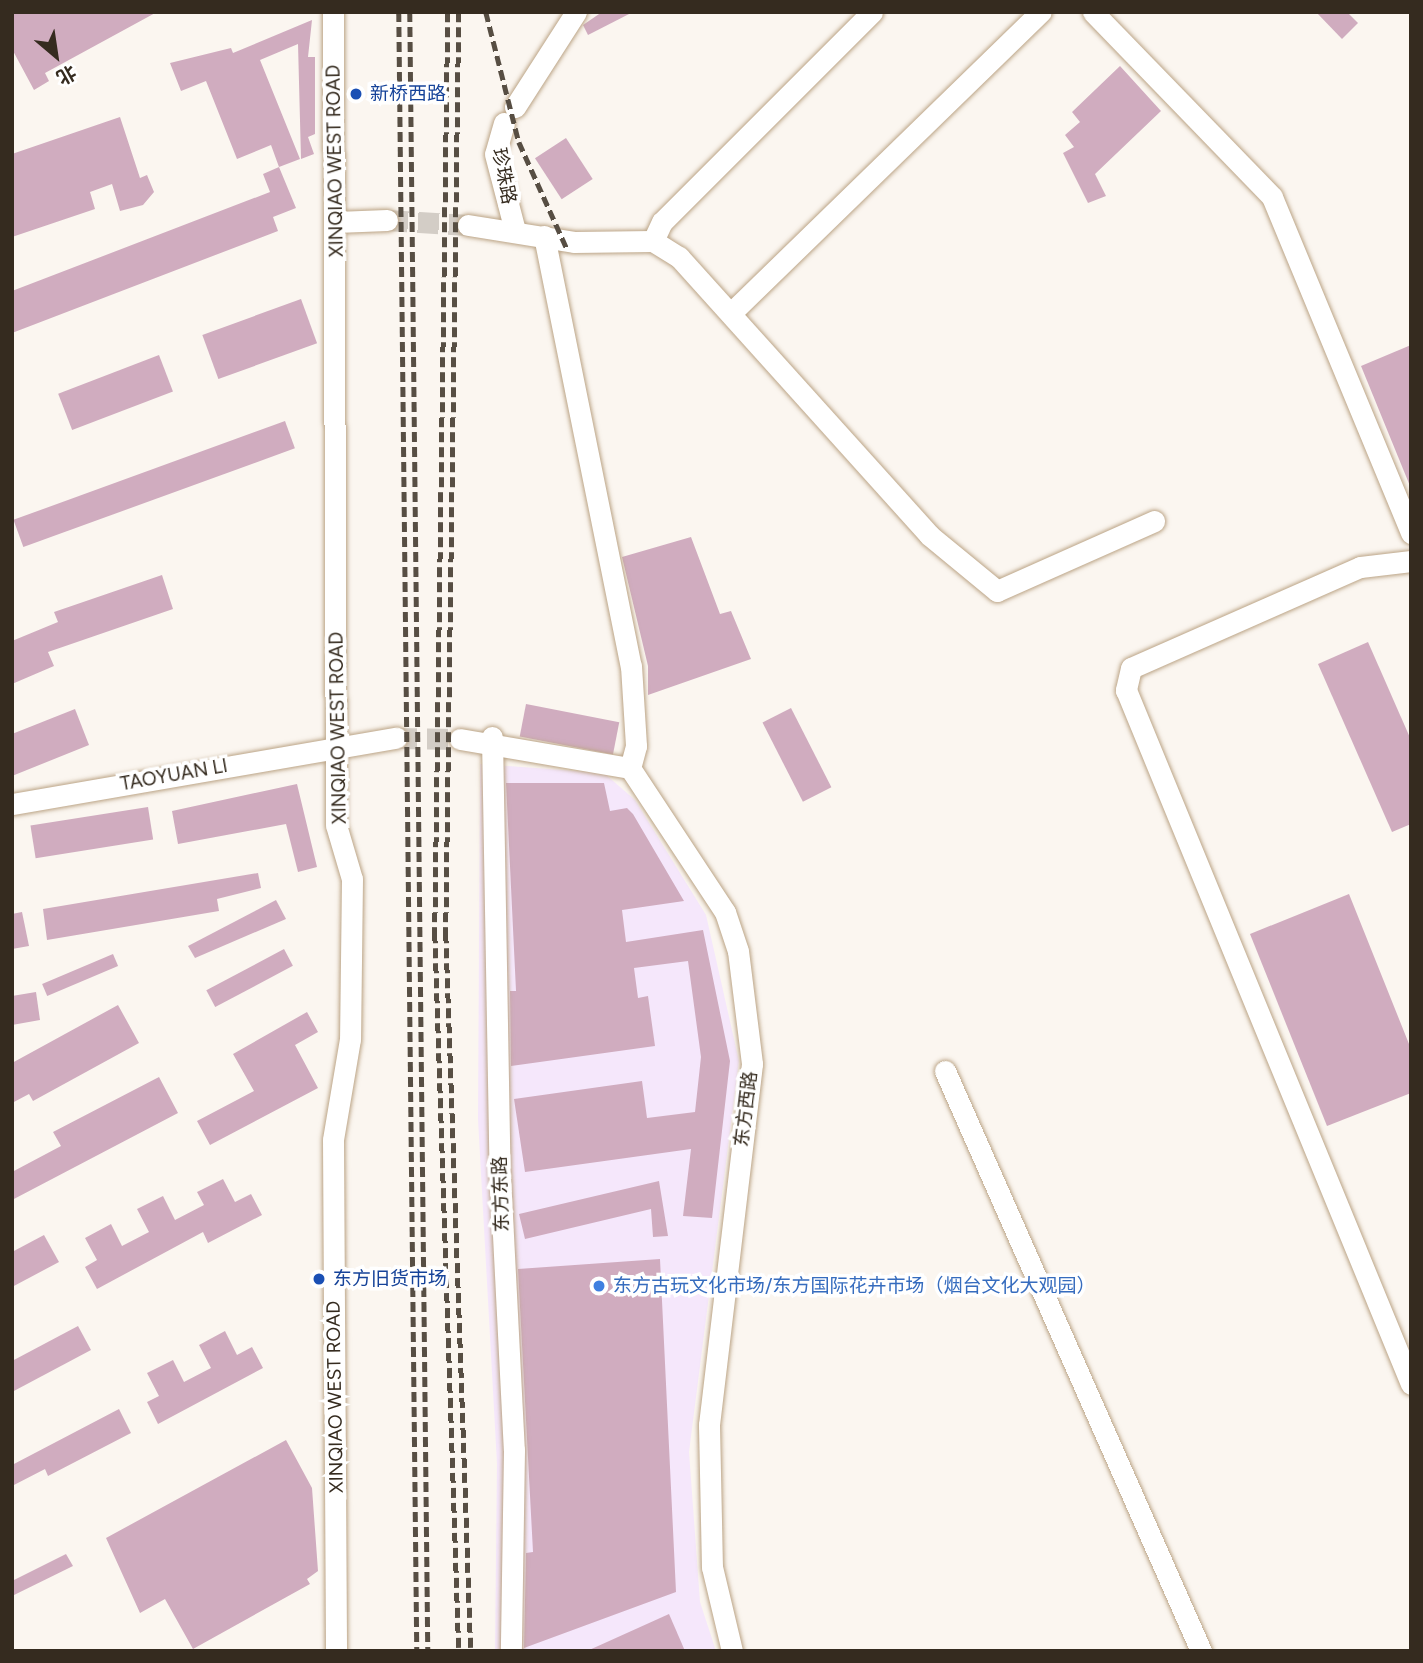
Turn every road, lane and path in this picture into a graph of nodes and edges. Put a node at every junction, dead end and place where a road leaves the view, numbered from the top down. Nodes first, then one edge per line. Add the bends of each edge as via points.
1 (332, 12) edge
2 (576, 12) edge
3 (872, 12) edge
4 (1041, 12) edge
5 (1093, 12) edge
6 (387, 220) tunnel mouth
7 (337, 222) junction
8 (468, 225) tunnel mouth
9 (515, 231) junction
10 (544, 236) junction
11 (653, 241) junction
12 (731, 313) junction
13 (1154, 521) dead end
14 (1411, 533) edge
15 (1411, 561) edge
16 (396, 738) tunnel mouth
17 (460, 739) tunnel mouth
18 (492, 741) junction
19 (336, 747) junction
20 (630, 768) junction
21 (12, 804) edge
22 (945, 1071) dead end
23 (1411, 1384) edge
24 (336, 1651) edge
25 (512, 1651) edge
26 (732, 1651) edge
27 (1201, 1651) edge

1 - 7 street, XINQIAO WEST ROAD
2 - 9 street, 珍珠路 via 510,115 495,154
3 - 11 street via 662,222
4 - 12 street via 1016,31
5 - 14 street via 1272,197
6 - 7 street
7 - 19 street, XINQIAO WEST ROAD
8 - 9 street
9 - 10 street
10 - 11 street
10 - 20 street via 631,666 636,746
11 - 12 street via 679,257
12 - 13 street via 929,536 997,591
15 - 23 street via 1360,566 1130,668 1126,690
16 - 19 street
17 - 18 street
18 - 20 street
18 - 25 street, 东方东路 via 500,1176 514,1450
19 - 21 street, TAOYUAN LI
19 - 24 street, XINQIAO WEST ROAD via 336,825 352,879 350,1039 333,1140
20 - 26 street, 东方西路 via 725,912 749,1009 752,1064 709,1425 712,1567
22 - 27 street

